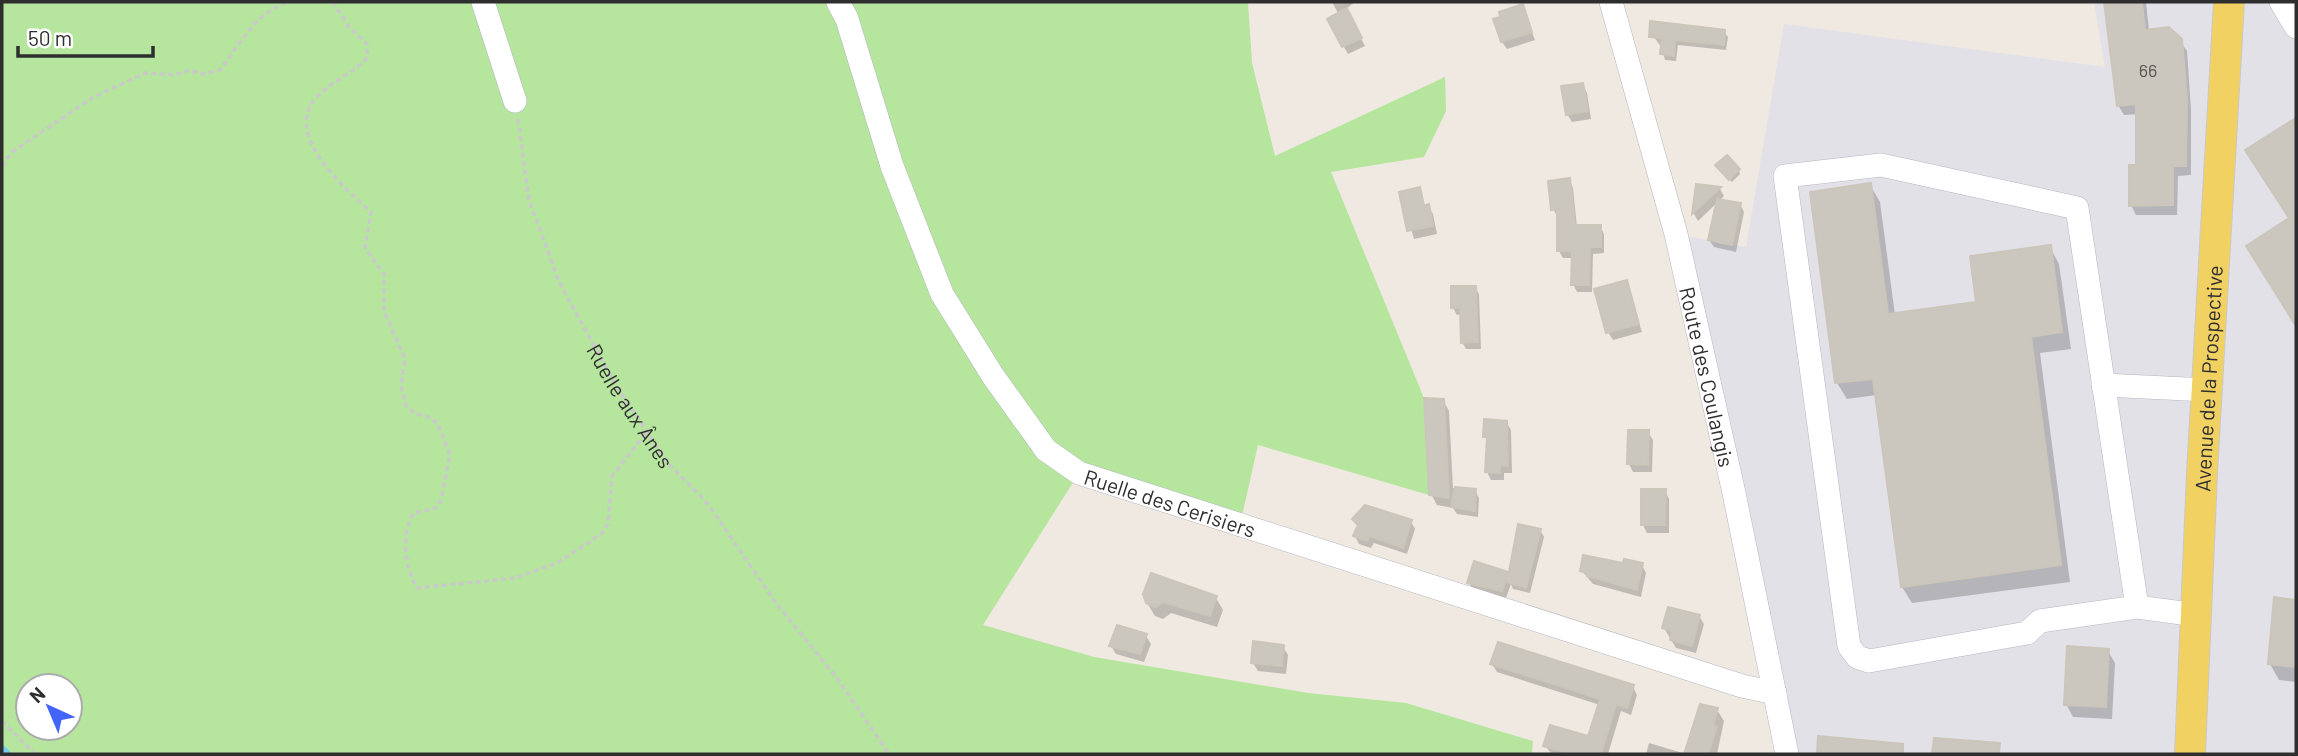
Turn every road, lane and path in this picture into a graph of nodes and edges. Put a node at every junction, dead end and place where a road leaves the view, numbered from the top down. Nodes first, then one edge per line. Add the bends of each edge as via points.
1 (288, 2) edge
2 (333, 2) edge
3 (483, 2) edge
4 (838, 2) edge
5 (1611, 2) edge
6 (2229, 2) edge
7 (2281, 2) edge
8 (2296, 27) edge
9 (515, 101) joint
10 (2, 166) edge
11 (2103, 385) junction
12 (2208, 390) junction
13 (648, 432) junction
14 (2137, 607) junction
15 (2197, 615) junction
16 (1775, 693) junction
17 (2, 721) edge
18 (35, 754) edge
19 (889, 754) edge
20 (1787, 754) edge
21 (2190, 754) edge

1 - 10 path via 257,18 220,69 202,74 190,70 175,75 145,73 92,98 12,152
2 - 13 path via 367,44 367,58 317,96 305,121 330,175 372,212 365,248 384,274 384,311 405,359 401,386 405,405 438,425 450,454 441,500 436,508 414,513 408,523 405,552 417,588 526,576 588,543 608,524 612,476
3 - 9 street
4 - 16 street, Ruelle des Cerisiers via 892,166 942,294 1046,450 1079,473
5 - 16 street, Route des Coulangis via 1676,234
6 - 12 main road, Avenue de la Prospective
7 - 8 street
9 - 13 path, Ruelle aux Ânes via 529,200 559,282 614,382
11 - 12 street
11 - 14 street
11 - 14 street via 2077,208 1881,166 1785,176 1849,646 1857,657 1870,661 2027,633 2040,621
12 - 15 main road, Avenue de la Prospective
13 - 19 path, Ruelle aux Ânes via 667,462 708,504
14 - 15 street
15 - 21 main road, Avenue de la Prospective
16 - 20 street, Route des Coulangis
17 - 18 path

